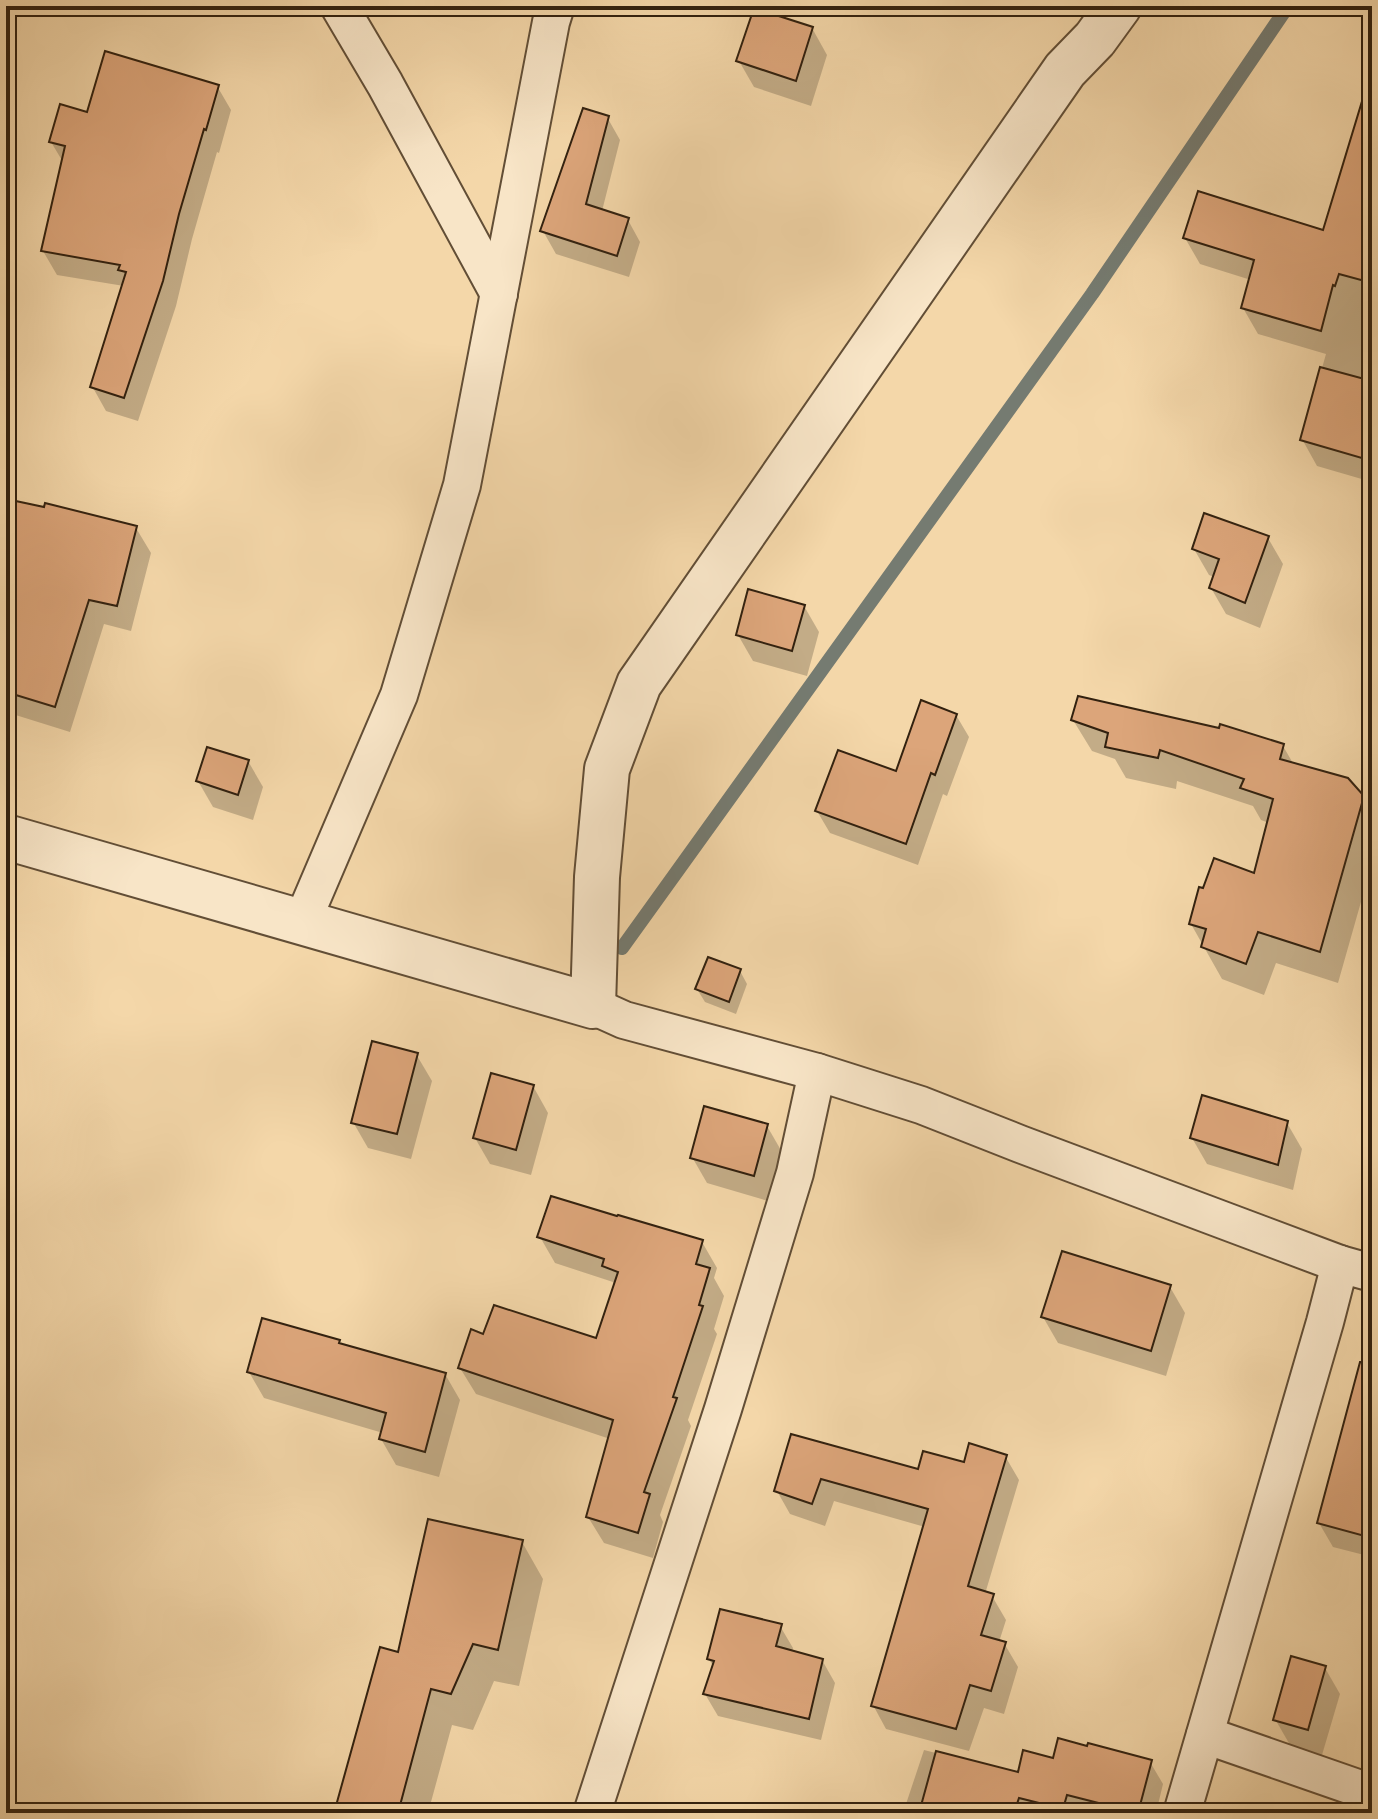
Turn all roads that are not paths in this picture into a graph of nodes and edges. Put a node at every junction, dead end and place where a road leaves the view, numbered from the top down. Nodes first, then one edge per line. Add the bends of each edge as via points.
1 (339, 6) edge
2 (556, 6) edge
3 (1119, 6) edge
4 (499, 294) junction
5 (6, 837) edge
6 (302, 922) junction
7 (593, 1006) junction
8 (817, 1072) junction
9 (1356, 1268) edge
10 (1205, 1735) junction
11 (1372, 1793) edge
12 (592, 1813) edge
13 (1182, 1813) edge

1 - 4 street
2 - 4 street
3 - 7 street via 1065,70 639,684 607,769
4 - 6 street via 462,485 399,695
5 - 6 street
6 - 7 street
7 - 8 street via 624,1020
8 - 9 street via 921,1105
8 - 12 street via 791,1188
9 - 10 street via 1325,1322
10 - 11 street
10 - 13 street

